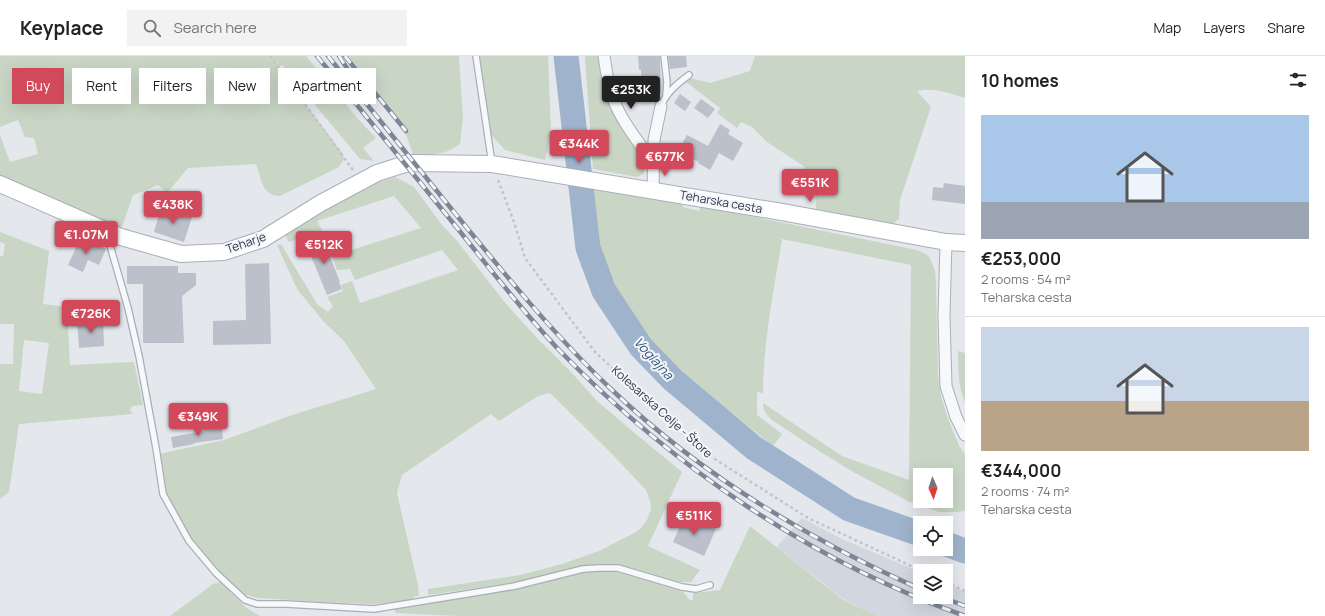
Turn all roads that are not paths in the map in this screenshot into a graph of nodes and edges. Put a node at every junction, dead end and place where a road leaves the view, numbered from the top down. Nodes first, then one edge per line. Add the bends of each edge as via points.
1 (476, 56) edge
2 (604, 56) edge
3 (664, 56) edge
4 (689, 75) dead end
5 (663, 101) junction
6 (654, 163) junction
7 (492, 164) junction
8 (0, 184) edge
9 (619, 185) joint
10 (653, 190) junction
11 (106, 230) junction
12 (946, 242) junction
13 (965, 243) edge
14 (965, 435) edge
15 (710, 585) dead end

1 - 7 lane
2 - 6 street via 612,96 624,120
3 - 5 lane via 667,82
4 - 5 lane via 677,83
5 - 6 street via 654,140
6 - 10 street
7 - 9 street, Teharje
7 - 11 street, Teharje via 405,164 377,173 321,202 263,240 224,252 180,254 121,237
8 - 11 street, Teharje
9 - 10 street, Teharska cesta
10 - 12 street, Teharska cesta
11 - 15 lane via 128,308 163,494 189,541 216,573 245,600 257,604 374,608 515,586 582,569 599,568 618,568 682,587 696,589
12 - 13 street, Teharska cesta
12 - 14 street via 946,386

